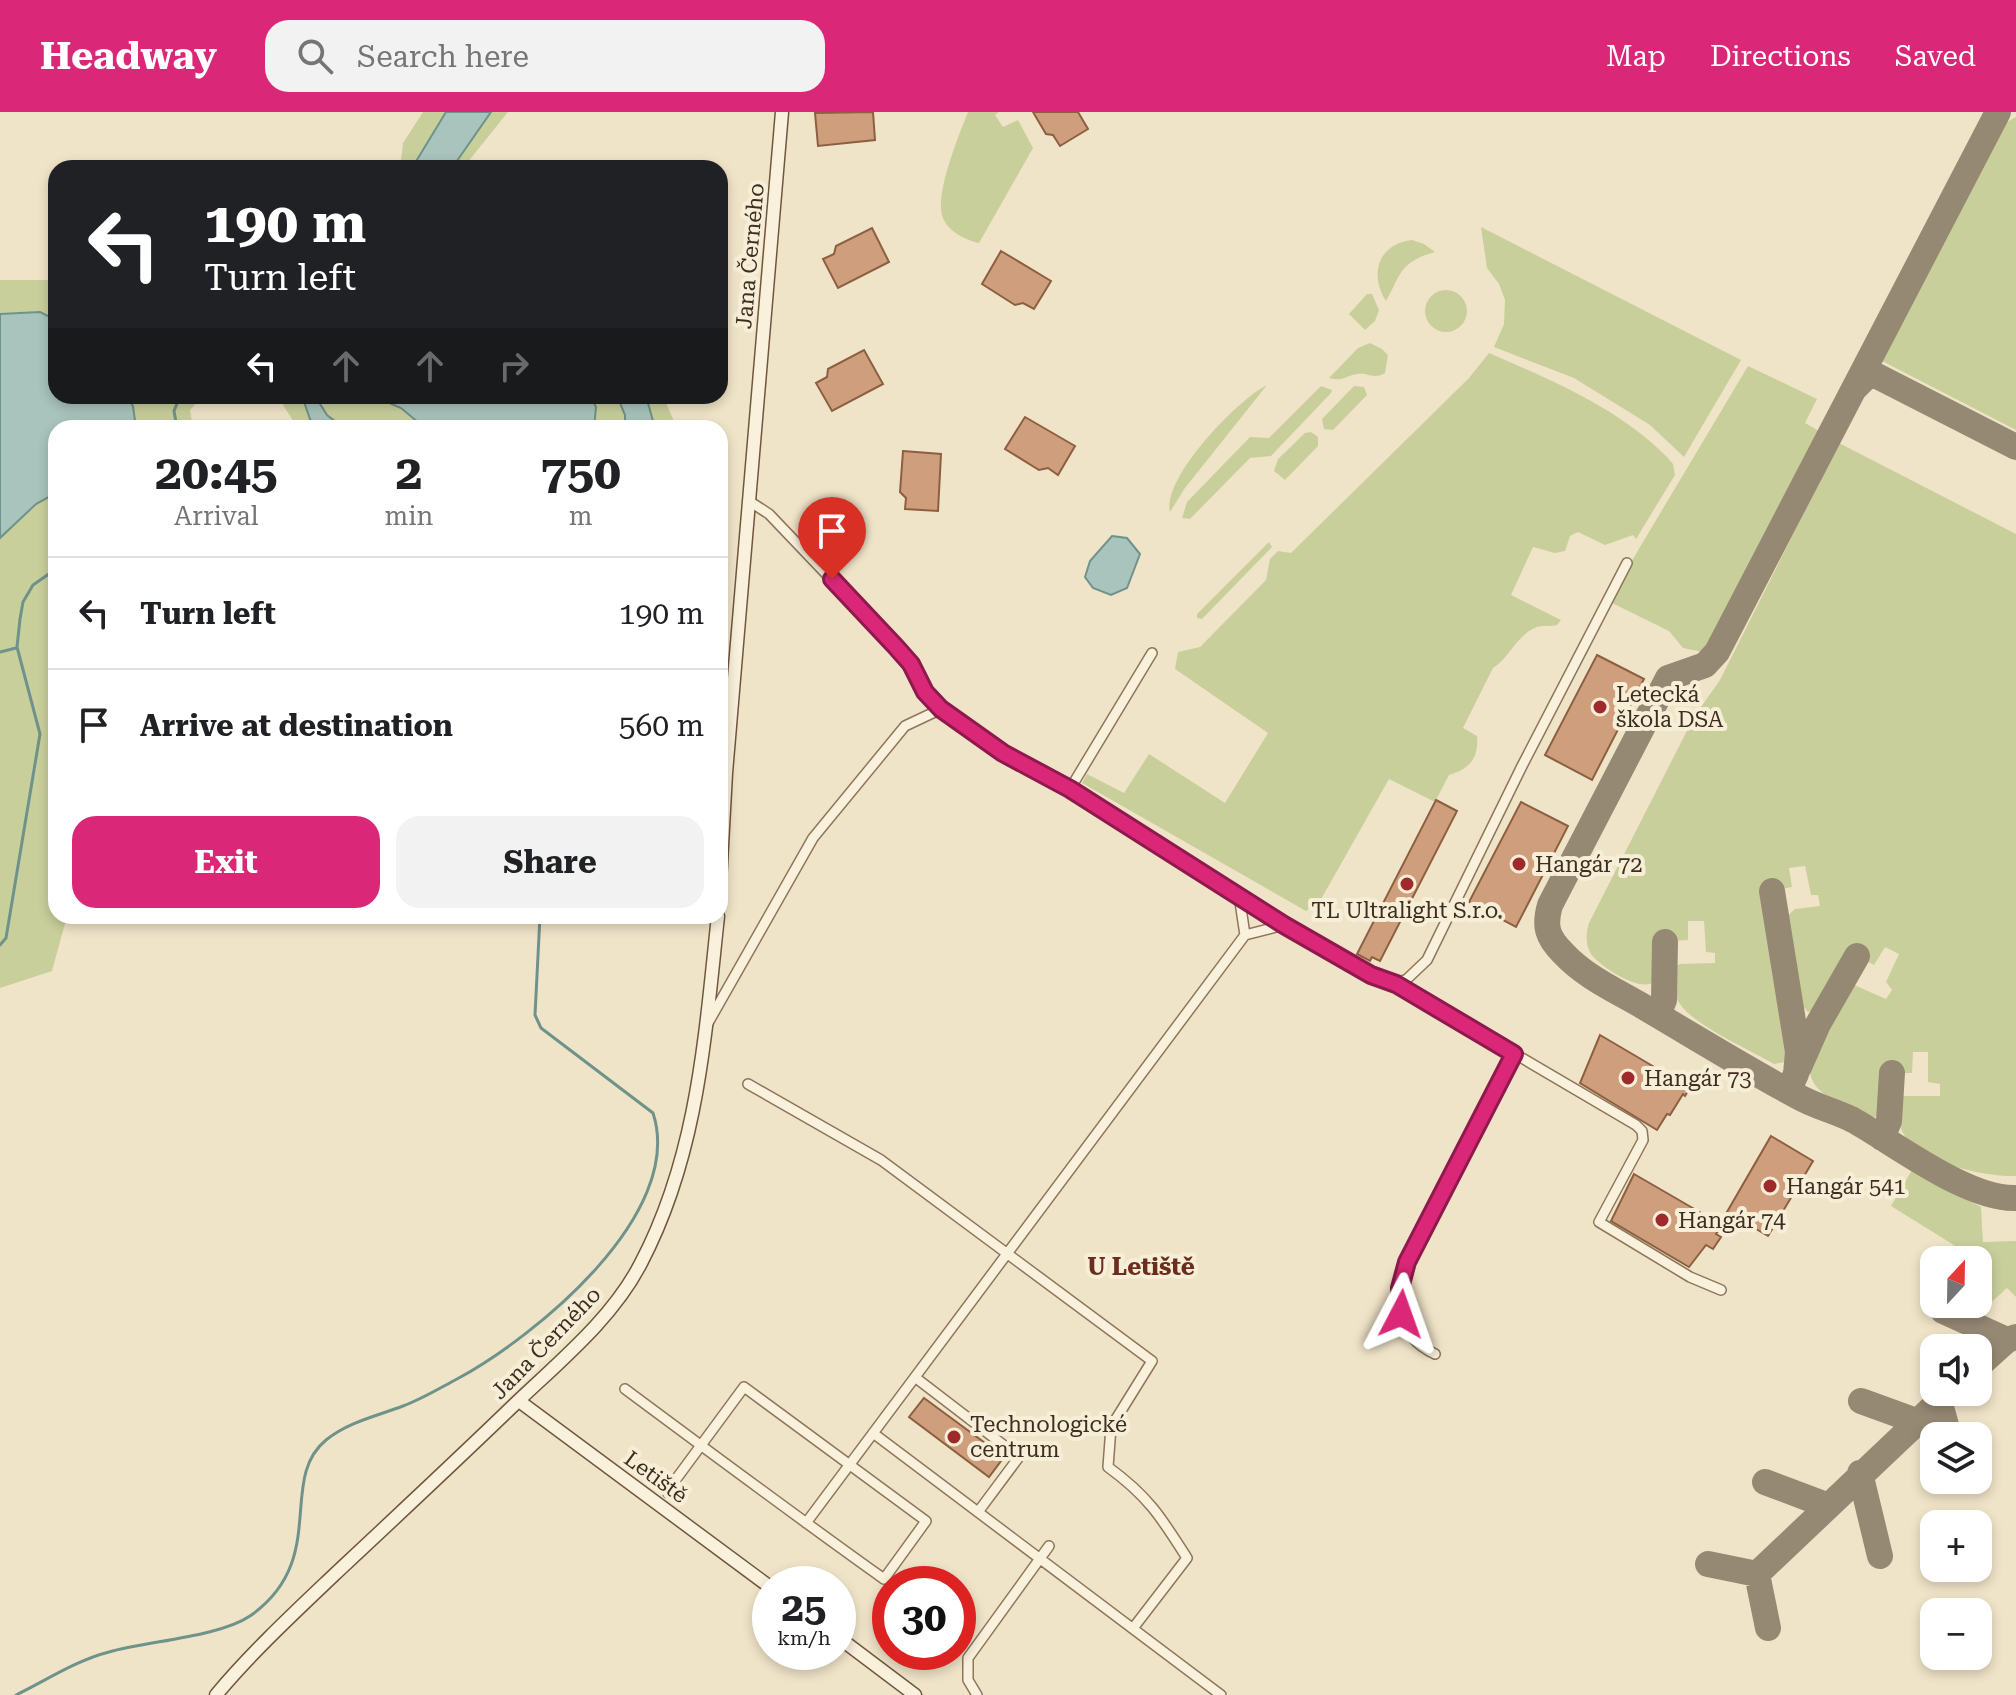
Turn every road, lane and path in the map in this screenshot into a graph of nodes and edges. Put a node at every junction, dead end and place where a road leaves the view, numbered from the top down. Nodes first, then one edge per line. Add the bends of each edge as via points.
1 (782, 112) edge
2 (749, 501) junction
3 (1627, 563) dead end
4 (1152, 653) dead end
5 (941, 709) junction
6 (728, 777) edge
7 (1070, 789) junction
8 (1239, 895) junction
9 (717, 924) edge
10 (1284, 925) junction
11 (1245, 935) junction
12 (1396, 984) junction
13 (706, 1026) junction
14 (1514, 1054) junction
15 (748, 1084) dead end
16 (1010, 1254) junction
17 (1721, 1290) dead end
18 (1435, 1354) dead end
19 (916, 1378) junction
20 (625, 1389) dead end
21 (519, 1401) junction
22 (873, 1433) junction
23 (702, 1446) junction
24 (850, 1463) junction
25 (668, 1493) dead end
26 (978, 1512) junction
27 (806, 1523) junction
28 (1049, 1546) dead end
29 (1039, 1558) junction
30 (752, 1574) edge
31 (1134, 1627) junction
32 (856, 1651) edge
33 (216, 1695) edge
34 (915, 1695) edge
35 (977, 1695) edge
36 (1221, 1695) edge

1 - 2 street, Jana Černého
2 - 5 street via 769,514 896,647
2 - 6 street, Jana Černého
3 - 12 street via 1427,960
4 - 7 street
5 - 7 street via 1003,753
5 - 13 street via 905,726 813,838
7 - 8 street
8 - 10 street
8 - 11 street
9 - 13 street, Jana Černého
10 - 11 street
10 - 12 street
11 - 16 street
12 - 14 street
13 - 21 street, Jana Černého via 681,1166 640,1266 606,1314
14 - 17 street via 1642,1131 1643,1140 1599,1222
14 - 18 street via 1407,1262 1400,1288 1407,1332 1419,1347
15 - 16 street via 881,1160
16 - 19 street
16 - 31 street via 1152,1361 1111,1427 1108,1467 1157,1510 1187,1558
19 - 22 street
19 - 26 street via 1019,1457
20 - 23 street
21 - 30 street, Letiště
21 - 33 street, Jana Černého via 264,1642
22 - 24 street
22 - 26 street
23 - 24 street via 744,1387
23 - 25 street
23 - 27 street
24 - 27 street
24 - 27 street via 926,1521 884,1579
26 - 29 street
28 - 29 street
29 - 31 street
29 - 35 street via 968,1658 968,1680
31 - 36 street
32 - 34 street

